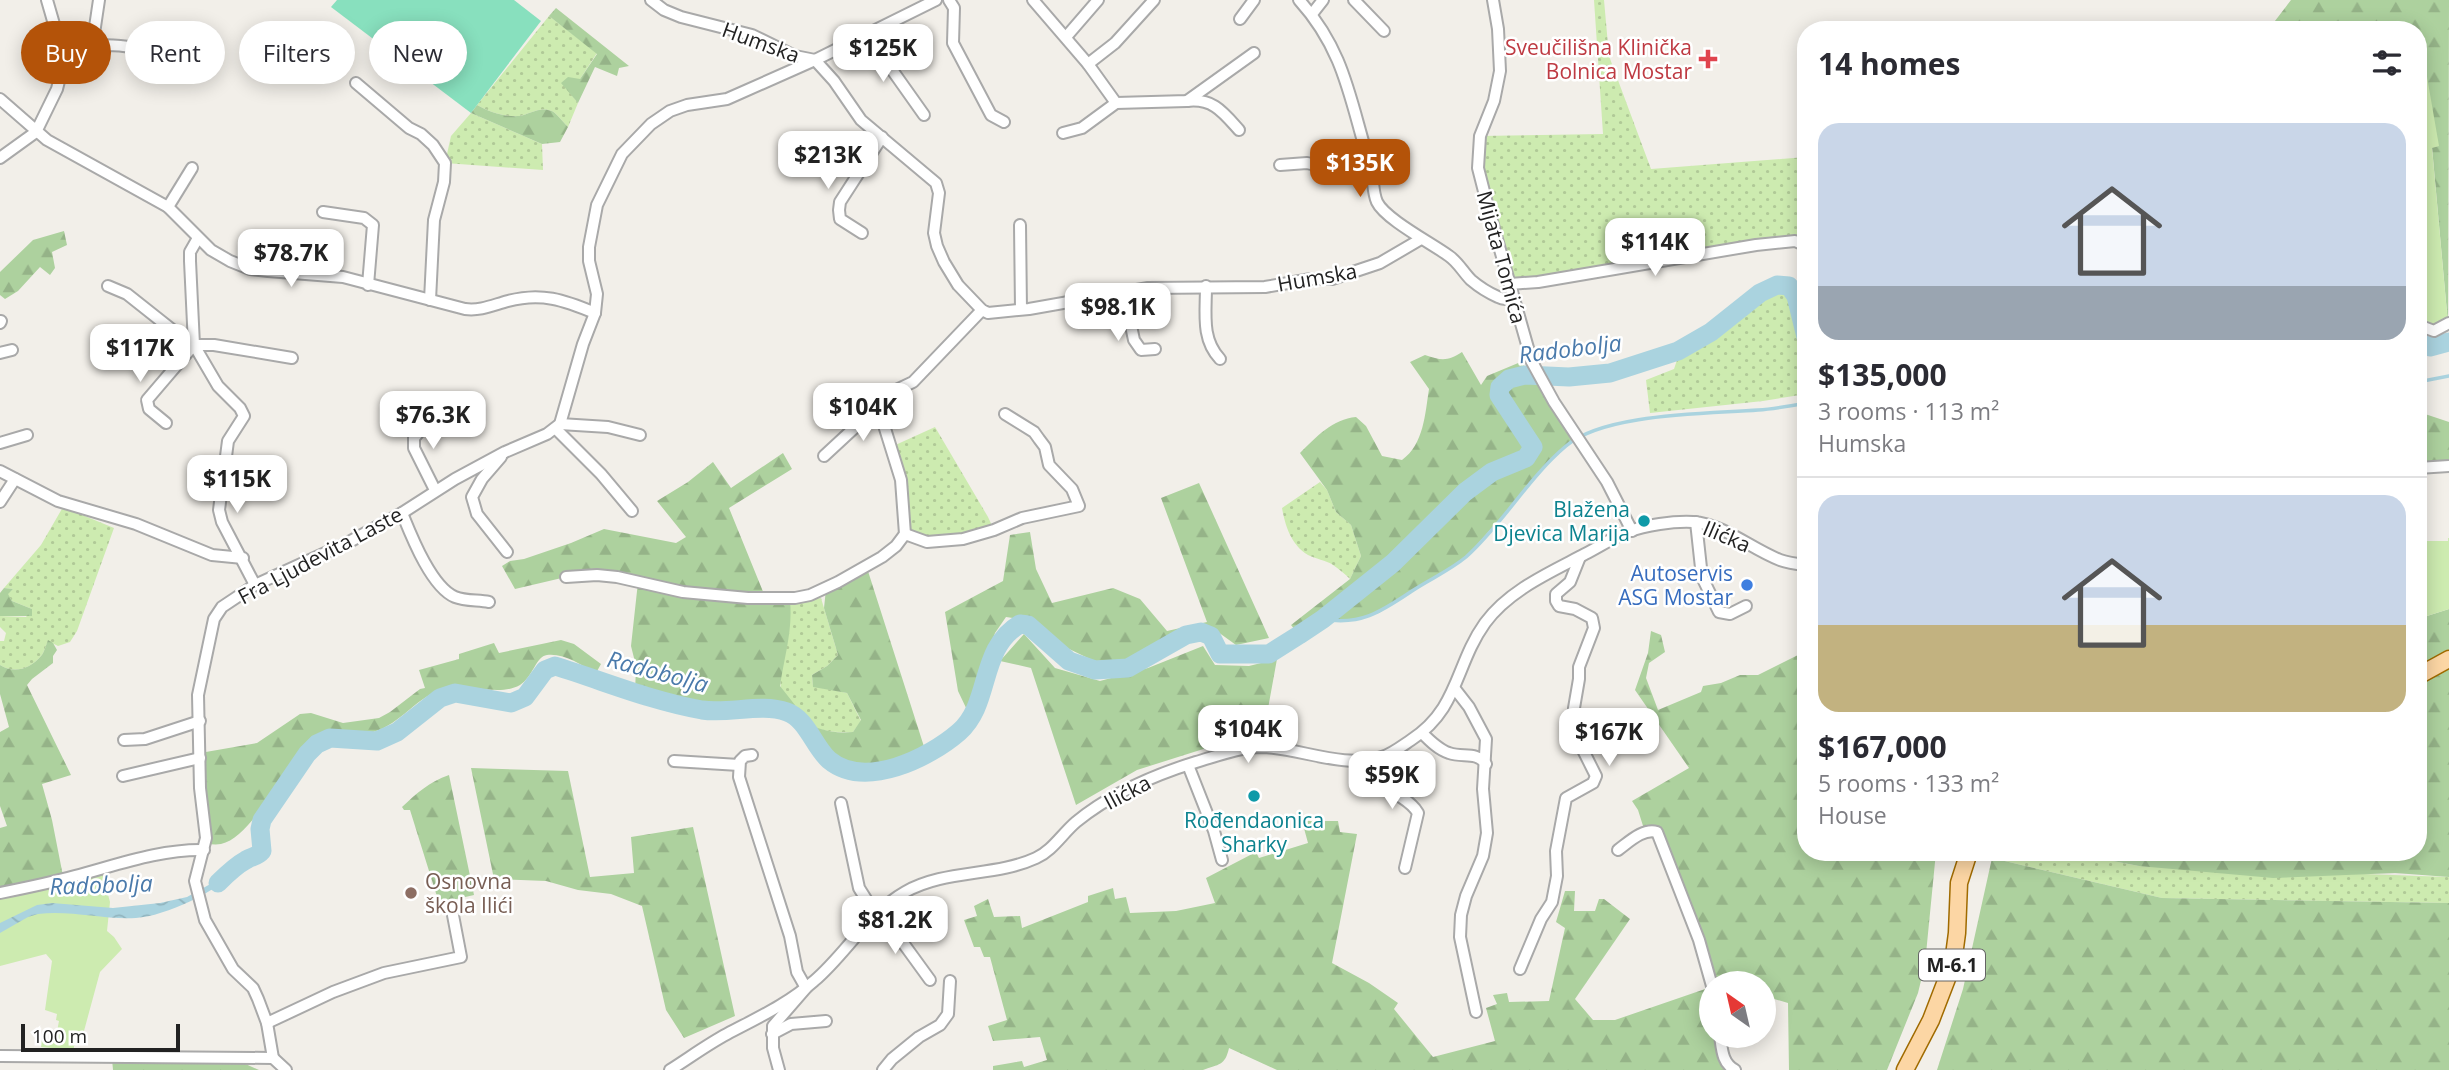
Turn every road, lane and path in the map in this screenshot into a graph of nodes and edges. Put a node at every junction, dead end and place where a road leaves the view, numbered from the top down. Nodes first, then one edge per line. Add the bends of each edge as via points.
1 (47, 0) edge
2 (99, 0) edge
3 (651, 0) edge
4 (936, 0) edge
5 (949, 0) edge
6 (1034, 0) edge
7 (1098, 0) edge
8 (1154, 0) edge
9 (1254, 0) edge
10 (1300, 0) edge
11 (1323, 0) edge
12 (1354, 0) edge
13 (1493, 0) edge
14 (1312, 13) junction
15 (1240, 19) dead end
16 (53, 21) edge
17 (96, 21) edge
18 (1384, 31) dead end
19 (872, 33) junction
20 (1066, 37) junction
21 (1254, 53) dead end
22 (815, 61) junction
23 (1088, 64) junction
24 (356, 83) dead end
25 (58, 84) edge
26 (0, 99) edge
27 (1186, 100) junction
28 (1116, 103) junction
29 (924, 115) dead end
30 (1004, 122) dead end
31 (1239, 130) dead end
32 (36, 132) junction
33 (1063, 133) dead end
34 (882, 137) junction
35 (0, 158) edge
36 (1280, 165) dead end
37 (192, 168) dead end
38 (1371, 169) junction
39 (168, 207) junction
40 (323, 212) dead end
41 (1020, 225) dead end
42 (863, 233) dead end
43 (198, 238) junction
44 (1421, 239) junction
45 (1797, 242) edge
46 (1510, 284) junction
47 (368, 285) junction
48 (108, 286) dead end
49 (1206, 286) junction
50 (1124, 292) junction
51 (1513, 297) junction
52 (430, 300) junction
53 (1021, 309) junction
54 (982, 310) junction
55 (595, 313) junction
56 (2449, 323) edge
57 (2427, 328) edge
58 (194, 345) junction
59 (1155, 349) dead end
60 (12, 350) dead end
61 (0, 353) edge
62 (292, 358) dead end
63 (1220, 359) dead end
64 (878, 406) junction
65 (435, 412) dead end
66 (1005, 414) dead end
67 (166, 423) dead end
68 (558, 426) junction
69 (27, 435) dead end
70 (640, 435) dead end
71 (0, 443) edge
72 (505, 452) junction
73 (824, 456) dead end
74 (2449, 466) edge
75 (2427, 467) edge
76 (0, 471) edge
77 (15, 479) junction
78 (435, 490) junction
79 (0, 502) edge
80 (632, 511) dead end
81 (402, 513) junction
82 (1696, 522) junction
83 (1632, 531) junction
84 (905, 534) junction
85 (507, 552) dead end
86 (1580, 557) junction
87 (243, 558) junction
88 (1797, 563) edge
89 (566, 577) dead end
90 (255, 585) junction
91 (489, 602) dead end
92 (1746, 606) dead end
93 (2449, 659) edge
94 (2427, 671) edge
95 (1455, 690) junction
96 (200, 721) junction
97 (1422, 733) junction
98 (124, 740) dead end
99 (752, 755) dead end
100 (1383, 757) junction
101 (201, 758) junction
102 (674, 761) dead end
103 (1486, 764) junction
104 (739, 765) junction
105 (1188, 765) junction
106 (123, 776) dead end
107 (841, 803) dead end
108 (204, 849) junction
109 (1618, 850) dead end
110 (1222, 860) dead end
111 (1966, 861) edge
112 (1405, 868) dead end
113 (0, 893) edge
114 (452, 910) dead end
115 (876, 915) junction
116 (859, 935) junction
117 (1520, 969) dead end
118 (1708, 971) edge
119 (930, 980) dead end
120 (950, 981) dead end
121 (806, 988) junction
122 (1476, 1012) dead end
123 (826, 1021) dead end
124 (267, 1023) junction
125 (772, 1034) junction
126 (1722, 1048) edge
127 (0, 1056) edge
128 (273, 1058) junction
129 (74, 1064) edge
130 (286, 1070) edge
131 (670, 1070) edge
132 (779, 1070) edge
133 (883, 1070) edge
134 (1735, 1070) edge
135 (1905, 1070) edge

1 - 16 street
2 - 17 street
3 - 22 street, Humska via 681,17 752,35
4 - 19 street
5 - 30 street via 954,8 953,44 991,116
6 - 20 street
7 - 20 street
8 - 23 street via 1115,43
9 - 15 street
10 - 14 street
11 - 14 street
12 - 18 street
13 - 46 street, Mijata Tomića via 1500,71 1480,136 1478,168
14 - 38 street via 1345,74
19 - 22 street
19 - 29 street
20 - 23 street
21 - 27 street
22 - 34 street, Humska via 861,120
22 - 55 street via 727,99 670,111 630,145 597,205 589,247 597,294
23 - 28 street
24 - 52 street via 421,134 445,163 434,220
25 - 32 street
26 - 32 street
27 - 28 street
27 - 31 street via 1211,103
28 - 33 street via 1082,128
32 - 35 street
32 - 39 street
34 - 42 street via 839,209 840,219
34 - 54 street, Humska via 936,183 937,246 958,285
36 - 38 street
37 - 39 street
38 - 44 street via 1380,207
39 - 43 street
40 - 47 street via 364,218 373,225
41 - 53 street
43 - 47 street via 211,250 250,269 343,278
43 - 58 street via 190,252
44 - 49 street, Humska via 1380,263 1332,279 1265,287
44 - 51 street via 1447,254 1482,288 1505,300
45 - 46 street
46 - 51 street, Mijata Tomića
47 - 52 street
48 - 58 street via 127,294
49 - 50 street, Humska
49 - 63 street via 1206,334
50 - 53 street, Humska
50 - 59 street via 1134,340 1141,351
51 - 83 street, Mijata Tomića via 1532,362
52 - 55 street via 482,310 538,295
53 - 54 street, Humska
54 - 64 street via 913,382
55 - 68 street
56 - 57 street via 2434,331
58 - 62 street
58 - 67 street via 147,400 149,409
58 - 87 street via 218,386 243,412 228,442 219,510
60 - 61 street
64 - 73 street
64 - 84 street via 898,468
65 - 78 street via 414,438 414,448
66 - 84 street via 1034,432 1045,447 1049,465 1072,489 1079,506 1022,518 963,539 927,542
68 - 70 street via 608,427
68 - 72 street, Fra Ljudevita Laste
68 - 80 street
69 - 71 street
72 - 78 street, Fra Ljudevita Laste
72 - 85 street via 472,497 477,514
74 - 75 street
76 - 77 street
77 - 79 street
77 - 87 street via 58,501 136,524 212,555
78 - 81 street, Fra Ljudevita Laste
81 - 90 street, Fra Ljudevita Laste
81 - 91 street via 433,576 447,592
82 - 83 street, Ilićka
82 - 88 street, Ilićka
82 - 92 street via 1702,577 1719,612 1730,614
83 - 86 street, Ilićka
84 - 89 street via 882,558 810,595 794,598 683,592 597,575
86 - 95 street, Ilićka via 1511,598 1487,620
86 - 117 street via 1556,601 1592,618 1594,628 1579,667 1574,708 1575,734 1596,776 1593,783 1566,798 1552,902
87 - 90 street
90 - 96 street, Fra Ljudevita Laste via 222,607 214,619 198,695
93 - 94 main road
95 - 97 street, Ilićka via 1443,712
95 - 103 street via 1486,739
96 - 98 street via 145,739
96 - 101 street, Fra Ljudevita Laste
97 - 100 street, Ilićka
97 - 103 street via 1443,751 1474,755
99 - 104 street
100 - 105 street, Ilićka via 1353,762 1261,747
100 - 112 street via 1386,784 1418,813
101 - 106 street
101 - 108 street, Fra Ljudevita Laste
102 - 104 street
103 - 122 street via 1487,833 1464,905 1460,937
104 - 121 street via 797,972
105 - 110 street
105 - 115 street, Ilićka via 1123,791 1075,823 1040,857 921,884
107 - 115 street via 859,888
108 - 113 street via 119,862
108 - 124 street, Fra Ljudevita Laste via 195,881 205,920 233,969 253,988
109 - 118 street via 1644,832 1657,832
111 - 135 main road, M-6.1 via 1959,883 1953,963
114 - 124 street via 461,957 384,973
115 - 116 street, Ilićka
116 - 119 street via 890,925
116 - 121 street, Ilićka
120 - 133 street via 948,1014 940,1025 919,1037
121 - 125 street via 778,1018
121 - 131 street, Ilićka
123 - 125 street via 791,1024
124 - 128 street, Fra Ljudevita Laste
125 - 132 street
126 - 134 street via 1728,1066
127 - 129 street
128 - 129 street via 112,1056
128 - 130 street

